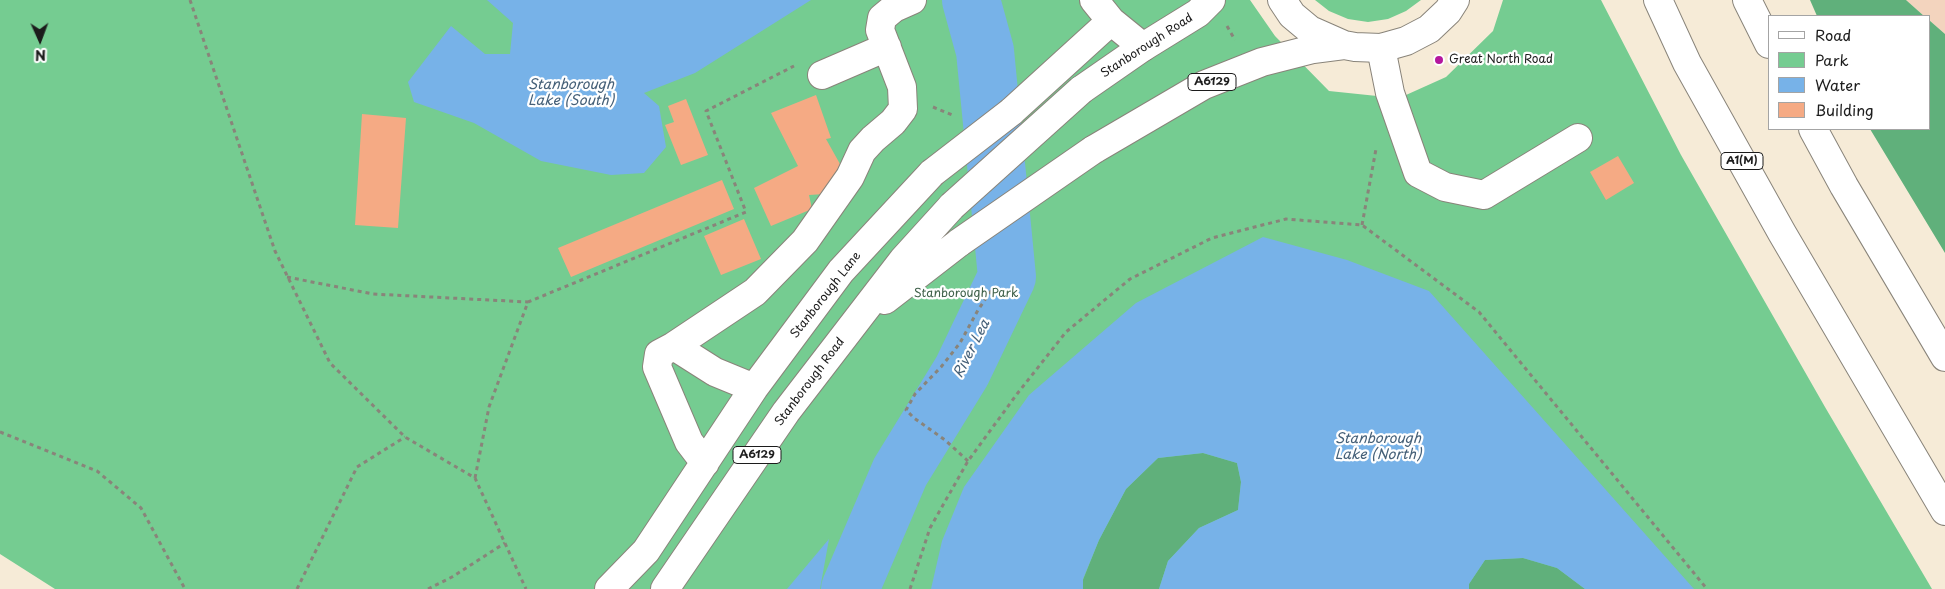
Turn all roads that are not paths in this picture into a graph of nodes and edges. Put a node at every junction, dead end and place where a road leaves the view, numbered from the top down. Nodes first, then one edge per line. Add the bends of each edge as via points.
1 (912, 0) edge
2 (1094, 0) edge
3 (1211, 0) edge
4 (1282, 0) edge
5 (1455, 0) edge
6 (1658, 0) edge
7 (1747, 0) edge
8 (1111, 21) junction
9 (1768, 42) edge
10 (1344, 45) junction
11 (887, 47) junction
12 (1143, 47) junction
13 (1381, 48) junction
14 (822, 75) dead end
15 (1815, 130) edge
16 (1578, 138) dead end
17 (854, 324) junction
18 (674, 346) junction
19 (1945, 357) edge
20 (754, 388) junction
21 (705, 463) junction
22 (1945, 511) edge
23 (609, 589) edge
24 (665, 589) edge

1 - 11 main road via 882,18 880,30
2 - 8 main road
3 - 12 main road, Stanborough Road / A6129
4 - 10 main road via 1292,15 1310,30
5 - 13 main road via 1429,29 1406,41
6 - 22 main road, A1(M) via 1687,63 1782,233
7 - 9 main road
8 - 12 main road
8 - 20 main road, Stanborough Lane, bridge via 1011,112 932,173 841,271
10 - 13 main road
10 - 17 main road, A6129, bridge via 1262,62 1213,81 1093,150 960,242
11 - 14 main road
11 - 18 main road via 902,87 903,109 862,151 850,177 799,248 755,292
12 - 17 main road, Stanborough Road / A6129, bridge via 1081,90 952,206 903,260
13 - 16 main road via 1390,93 1418,172 1444,187 1484,194
15 - 19 main road
17 - 24 main road, Stanborough Road / A6129 via 786,412
18 - 20 main road via 715,372
18 - 21 main road via 659,354 657,367 688,442
20 - 21 main road, Stanborough Lane
21 - 23 main road, Stanborough Lane via 646,550

